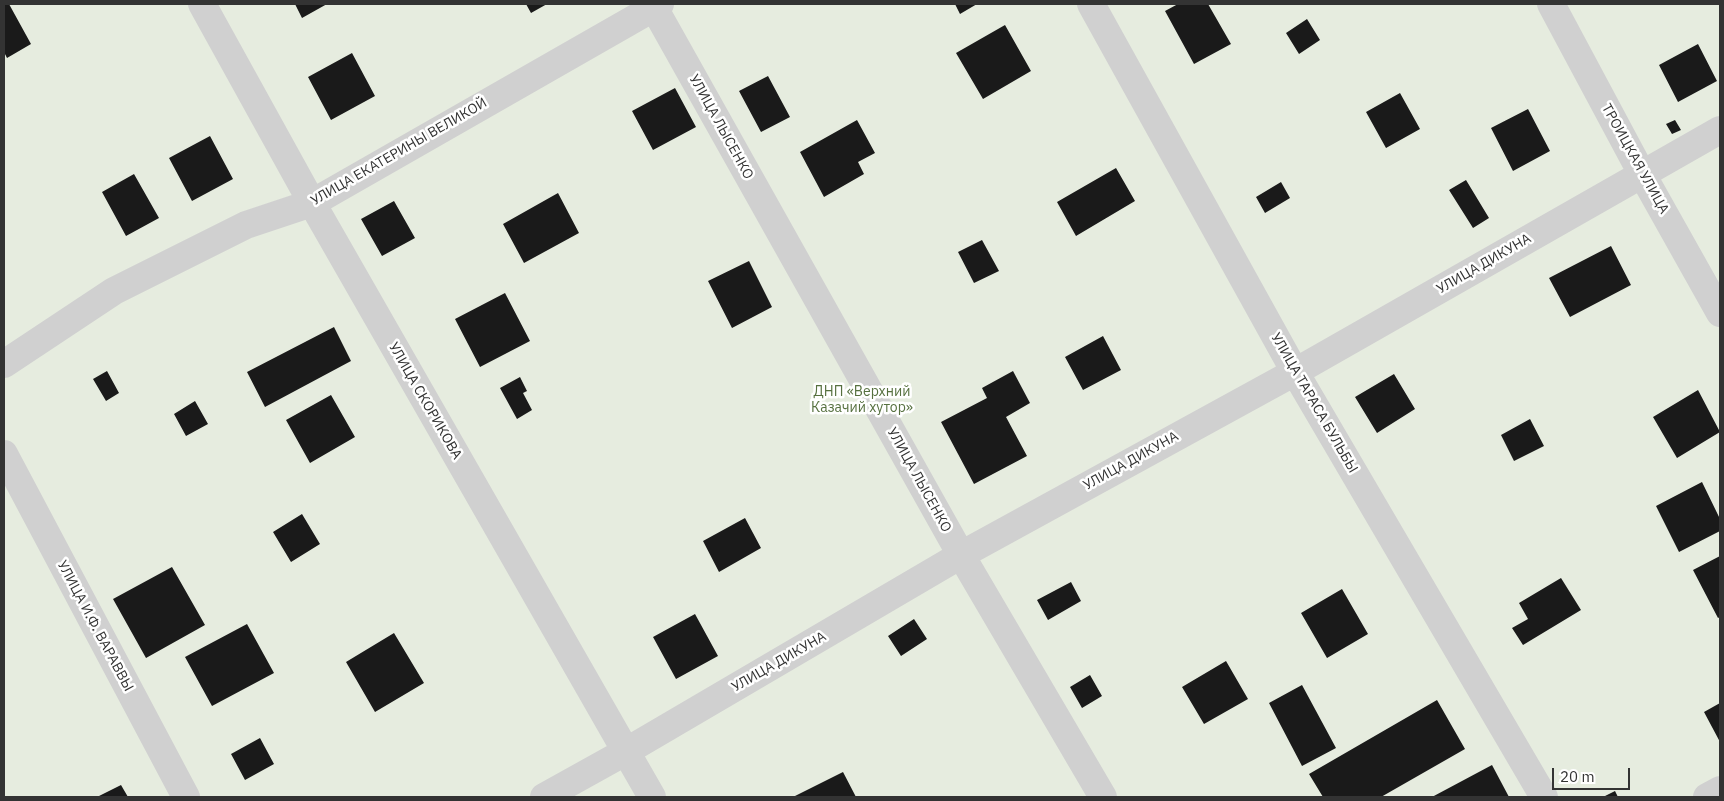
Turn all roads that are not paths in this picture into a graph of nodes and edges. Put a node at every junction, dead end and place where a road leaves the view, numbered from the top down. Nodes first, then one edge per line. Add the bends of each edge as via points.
1 (202, 4) edge
2 (1091, 4) edge
3 (1551, 4) edge
4 (655, 5) edge
5 (1720, 130) edge
6 (1642, 174) junction
7 (312, 203) junction
8 (1720, 313) edge
9 (4, 364) edge
10 (1295, 372) junction
11 (4, 454) edge
12 (961, 555) junction
13 (625, 752) junction
14 (1720, 790) edge
15 (186, 797) edge
16 (544, 797) edge
17 (652, 797) edge
18 (1103, 797) edge
19 (1544, 797) edge
20 (1707, 797) edge

1 - 7 street, УЛИЦА СКОРИКОВА
2 - 10 street, УЛИЦА ТАРАСА БУЛЬБЫ
3 - 6 street, ТРОИЦКАЯ УЛИЦА
4 - 7 street, УЛИЦА ЕКАТЕРИНЫ ВЕЛИКОЙ
4 - 12 street, УЛИЦА ЛЫСЕНКО
5 - 6 street, УЛИЦА ДИКУНА
6 - 8 street, ТРОИЦКАЯ УЛИЦА
6 - 10 street, УЛИЦА ДИКУНА
7 - 9 street, УЛИЦА ЕКАТЕРИНЫ ВЕЛИКОЙ via 246,225 114,291
7 - 13 street, УЛИЦА СКОРИКОВА
10 - 12 street, УЛИЦА ДИКУНА
10 - 19 street, УЛИЦА ТАРАСА БУЛЬБЫ
11 - 15 street, УЛИЦА И.Ф. ВАРАВВЫ
12 - 13 street, УЛИЦА ДИКУНА
12 - 18 street, УЛИЦА ЛЫСЕНКО
13 - 16 street, УЛИЦА ДИКУНА
13 - 17 street, УЛИЦА СКОРИКОВА
14 - 20 street

